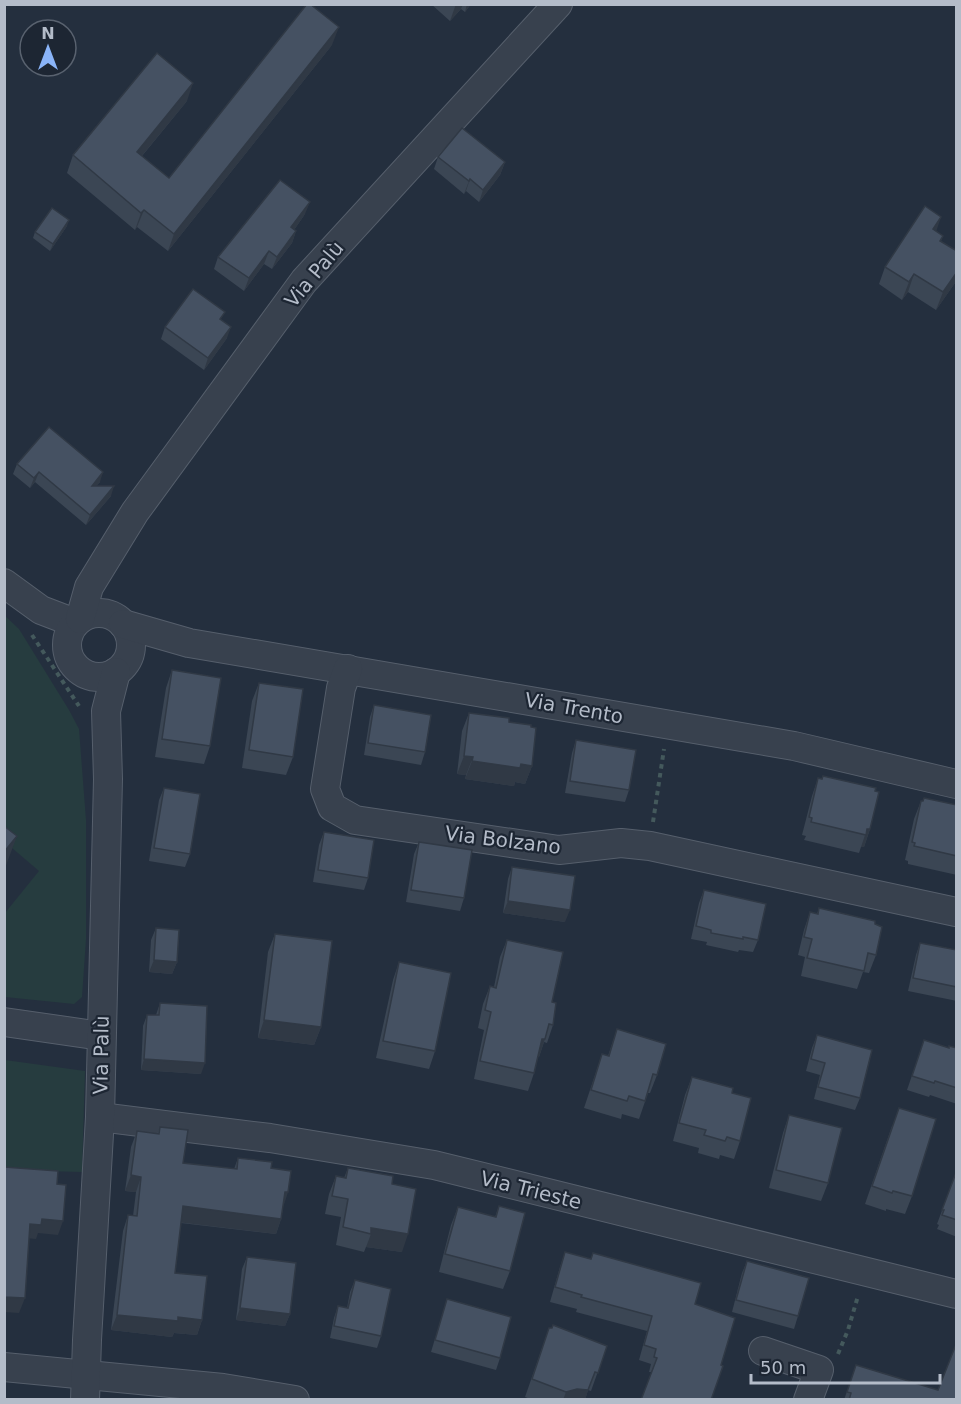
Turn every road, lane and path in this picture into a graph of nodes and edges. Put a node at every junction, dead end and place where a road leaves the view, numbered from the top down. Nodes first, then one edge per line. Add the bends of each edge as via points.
1 (558, 4) edge
2 (4, 583) edge
3 (97, 620) junction
4 (36, 622) junction
5 (189, 643) junction
6 (74, 661) junction
7 (123, 664) junction
8 (348, 669) junction
9 (106, 713) junction
10 (665, 747) dead end
11 (957, 784) edge
12 (653, 824) dead end
13 (957, 912) edge
14 (4, 1022) edge
15 (101, 1036) junction
16 (100, 1117) junction
17 (865, 1272) junction
18 (957, 1294) edge
19 (763, 1351) dead end
20 (835, 1360) dead end
21 (4, 1367) edge
22 (85, 1387) edge
23 (295, 1400) edge
24 (808, 1400) edge

1 - 3 street, Via Palù via 304,281 135,512 101,569
2 - 4 street
3 - 4 street
3 - 5 street, Via Trento
3 - 6 street, Via Palù via 67,642
3 - 7 street, Via Palù via 130,639
4 - 6 street
4 - 9 path via 83,711
5 - 7 street, Via Trento
5 - 8 street, Via Trento
6 - 7 street via 99,677
6 - 9 street
7 - 9 street, Via Palù
8 - 11 street, Via Trento via 794,746
8 - 13 street, Via Bolzano via 341,688 325,789 332,807 355,820 559,850 621,843 650,846
9 - 15 street, Via Palù via 108,779
10 - 12 path
14 - 15 street
15 - 16 street, Via Palù
16 - 17 street, Via Trieste via 270,1138 434,1165
16 - 22 street, Via Palù
17 - 18 street, Via Trieste
17 - 20 path
19 - 24 street via 819,1370
21 - 22 street
22 - 23 street via 224,1388

